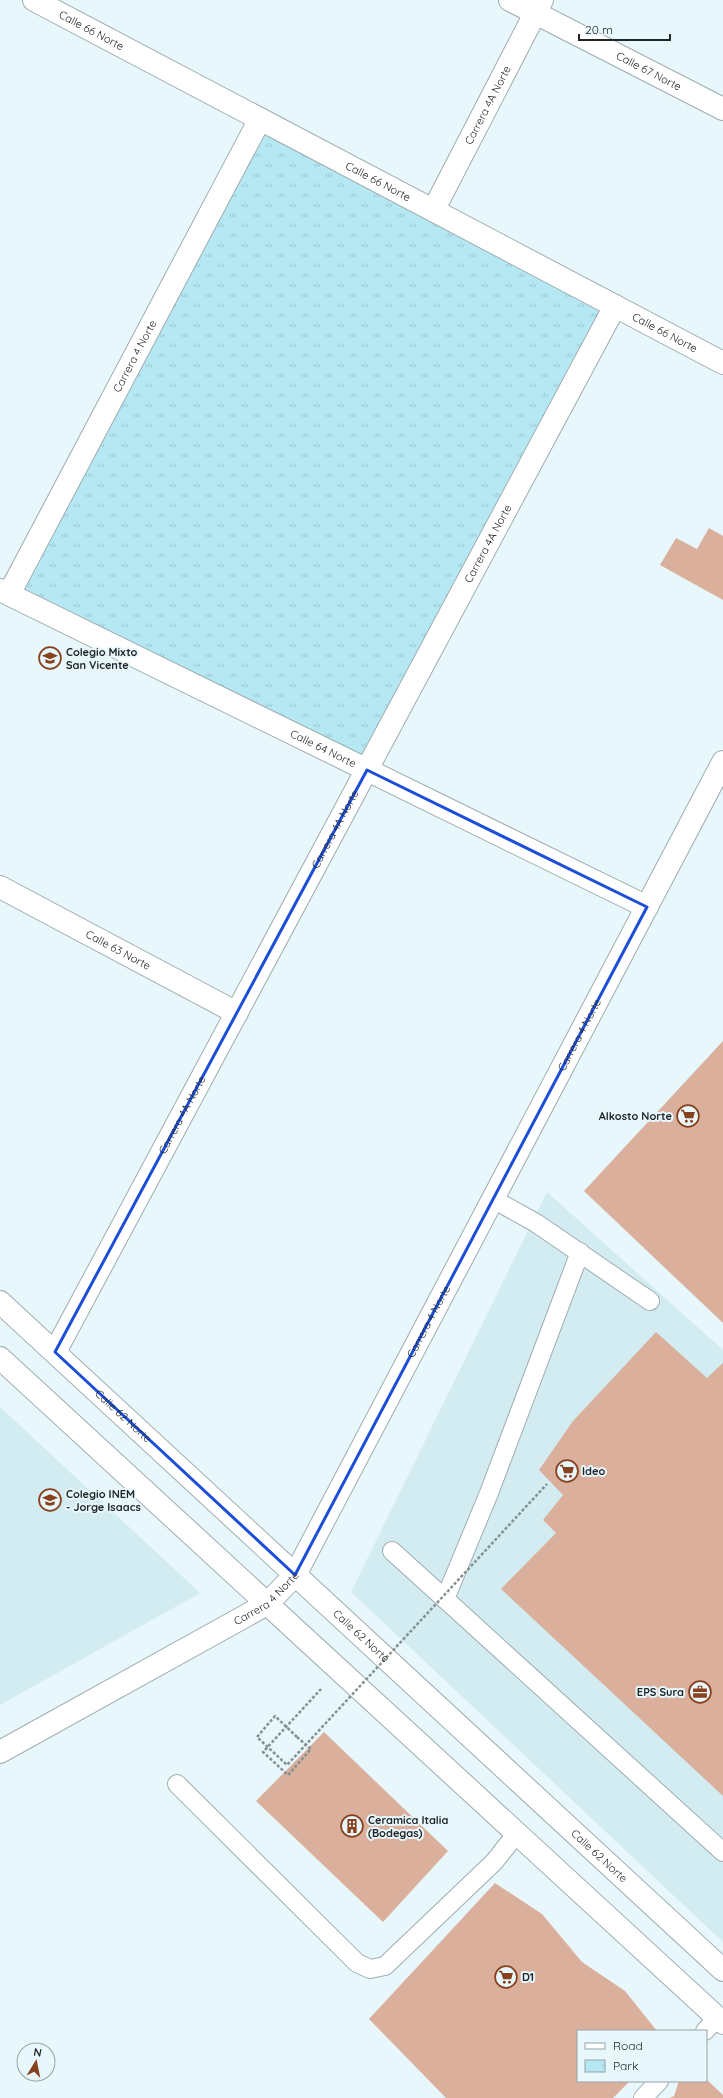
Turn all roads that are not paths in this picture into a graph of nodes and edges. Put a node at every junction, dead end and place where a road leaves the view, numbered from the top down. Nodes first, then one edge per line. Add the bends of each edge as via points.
1 (34, 0) edge
2 (510, 0) edge
3 (538, 6) edge
4 (723, 109) edge
5 (260, 119) junction
6 (434, 209) junction
7 (615, 306) junction
8 (723, 363) edge
9 (4, 592) edge
10 (723, 762) edge
11 (367, 770) junction
12 (0, 887) edge
13 (647, 907) junction
14 (237, 1013) junction
15 (493, 1199) junction
16 (580, 1252) junction
17 (650, 1301) dead end
18 (0, 1302) edge
19 (55, 1352) junction
20 (0, 1358) edge
21 (392, 1551) dead end
22 (295, 1575) junction
23 (445, 1600) junction
24 (267, 1604) junction
25 (0, 1752) edge
26 (177, 1784) dead end
27 (517, 1833) junction
28 (723, 1852) edge
29 (720, 1961) edge
30 (715, 2024) edge
31 (658, 2082) edge
32 (643, 2098) edge

1 - 5 street, Calle 66 Norte
2 - 3 street, Calle 67 Norte
3 - 4 street, Calle 67 Norte
3 - 6 street, Carrera 4A Norte
5 - 6 street, Calle 66 Norte
5 - 9 street, Carrera 4 Norte
6 - 7 street, Calle 66 Norte
7 - 8 street, Calle 66 Norte
7 - 11 street, Carrera 4A Norte
9 - 11 street, Calle 64 Norte
10 - 13 street, Carrera 4 Norte
11 - 13 street, Calle 64 Norte
11 - 14 street, Carrera 4A Norte
12 - 14 street, Calle 63 Norte
13 - 15 street, Carrera 4 Norte
14 - 19 street, Carrera 4A Norte
15 - 16 lane
15 - 22 street, Carrera 4 Norte
16 - 17 lane
16 - 23 lane via 489,1493
18 - 19 street, Calle 62 Norte
19 - 22 street, Calle 62 Norte
20 - 24 street
21 - 23 lane
22 - 24 street, Carrera 4 Norte
22 - 29 street, Calle 62 Norte
23 - 28 lane
24 - 25 street, Carrera 4 Norte
24 - 27 street
26 - 27 lane via 357,1963 370,1969 385,1966 494,1862
27 - 30 street
31 - 32 lane

